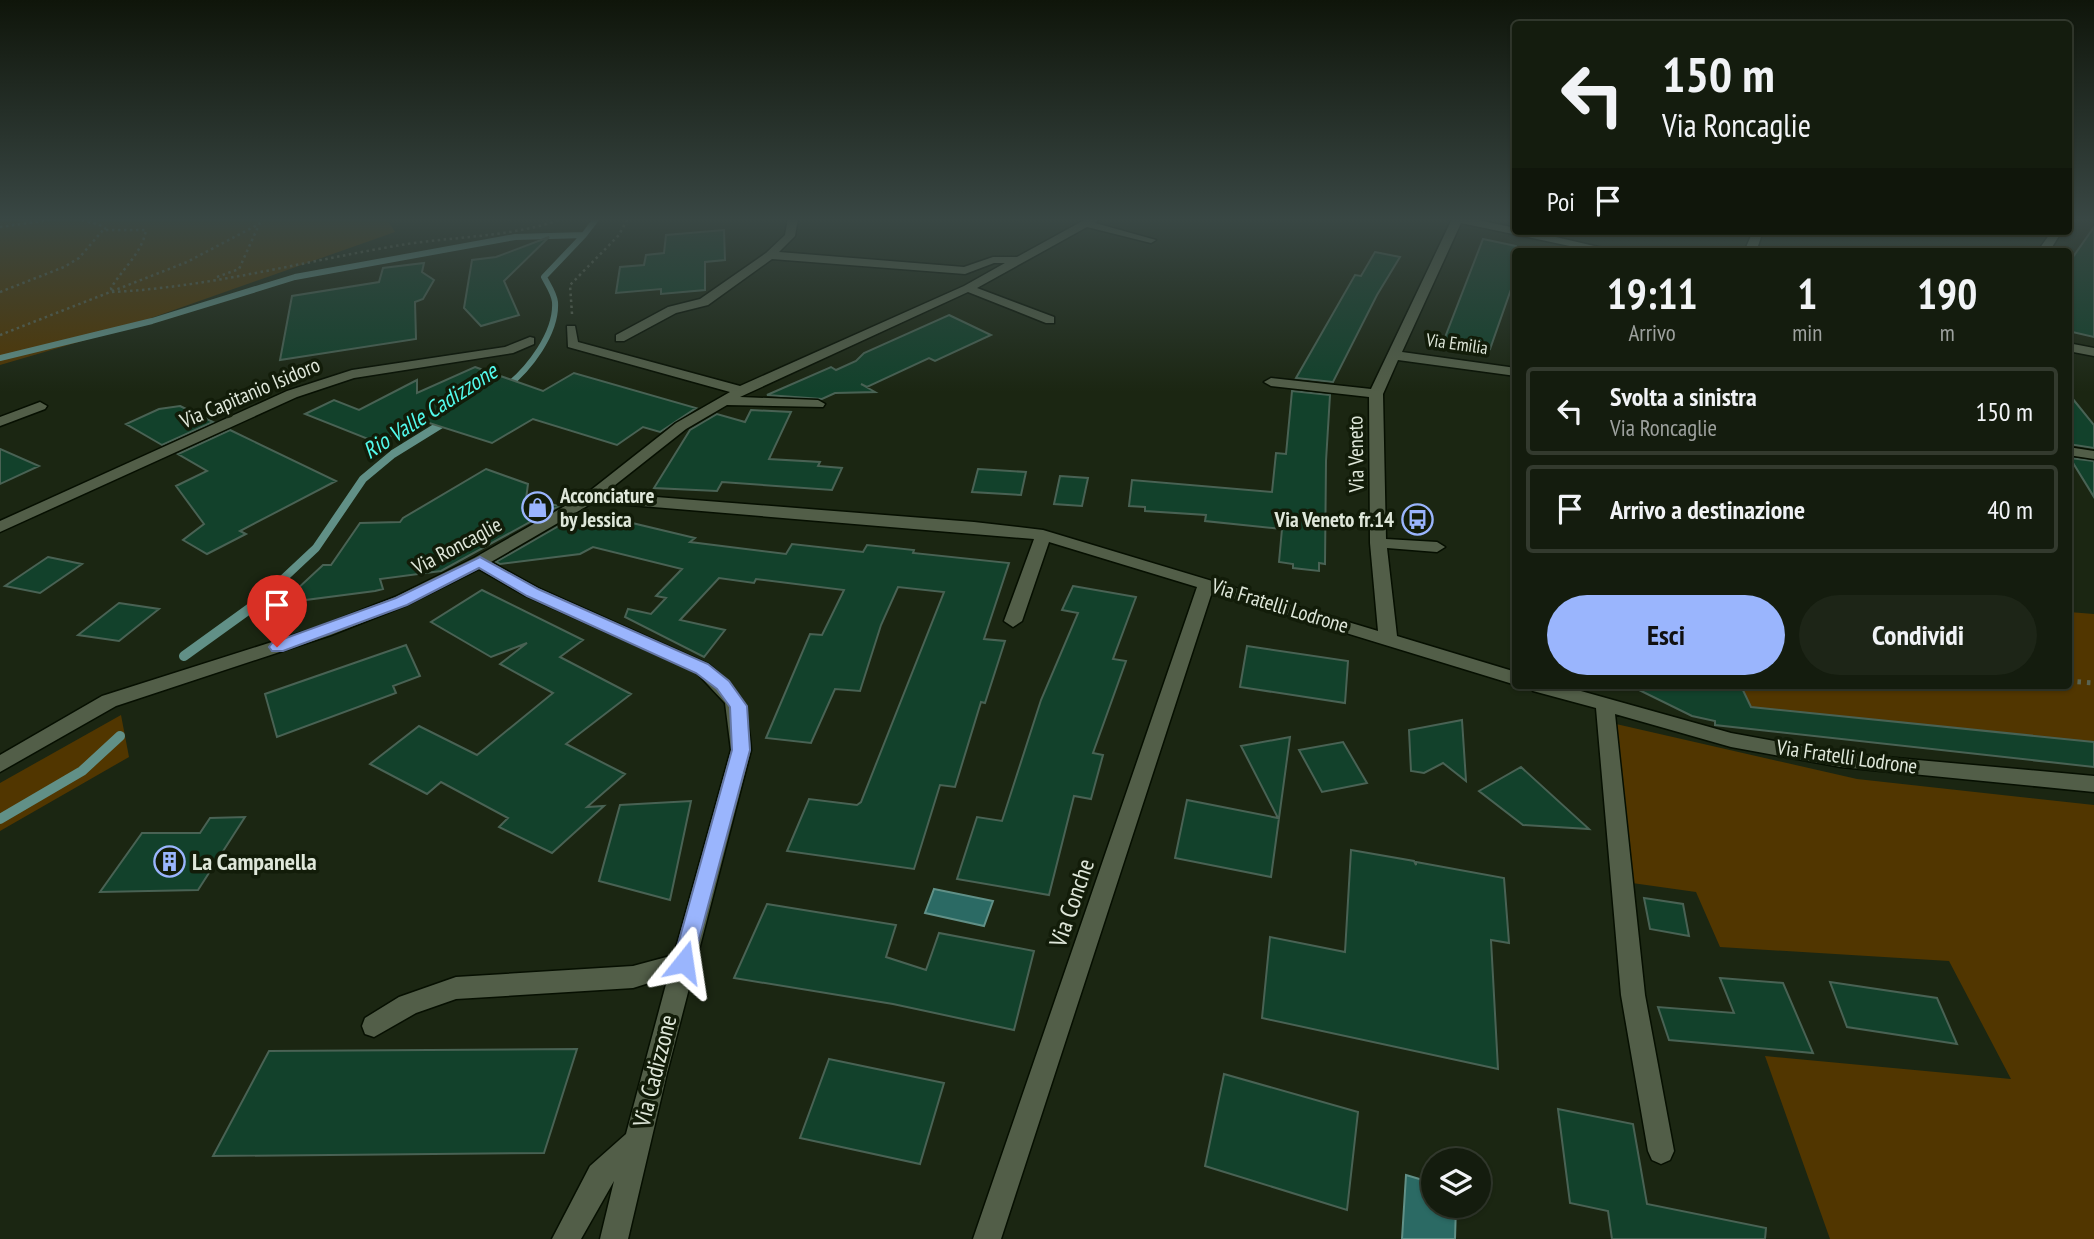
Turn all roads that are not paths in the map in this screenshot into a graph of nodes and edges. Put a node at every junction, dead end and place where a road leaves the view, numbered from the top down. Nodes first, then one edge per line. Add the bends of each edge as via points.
1 (741, 276) edge
2 (990, 276) edge
3 (1430, 276) edge
4 (968, 288) junction
5 (1050, 320) dead end
6 (568, 335) road end
7 (530, 341) dead end
8 (2072, 347) edge
9 (592, 349) junction
10 (2094, 352) edge
11 (1394, 355) junction
12 (1512, 371) edge
13 (1271, 382) dead end
14 (741, 391) junction
15 (1376, 394) junction
16 (725, 401) junction
17 (818, 404) dead end
18 (40, 406) dead end
19 (0, 422) edge
20 (2072, 452) edge
21 (2094, 455) edge
22 (591, 497) junction
23 (0, 527) edge
24 (1043, 535) junction
25 (1378, 543) junction
26 (1437, 547) dead end
27 (480, 562) junction
28 (1207, 583) junction
29 (1013, 621) dead end
30 (1388, 640) junction
31 (1512, 678) edge
32 (1550, 689) edge
33 (1605, 706) junction
34 (0, 764) edge
35 (2094, 784) edge
36 (684, 962) junction
37 (374, 1026) dead end
38 (637, 1142) junction
39 (1661, 1151) dead end
40 (566, 1239) edge
41 (614, 1239) edge
42 (987, 1239) edge

1 - 9 street via 704,302 672,310 624,339 609,339
2 - 4 street, Via Roncaglie
3 - 11 street, Via Veneto
4 - 5 street
4 - 14 street, Via Roncaglie
6 - 9 street via 572,344
7 - 23 street, Via Capitanio Isidoro via 508,350 352,374 292,394
8 - 10 street
9 - 14 street
11 - 12 street, Via Emilia
11 - 15 street, Via Veneto
13 - 15 street, Via Veneto
14 - 16 street, Via Roncaglie
15 - 25 street, Via Veneto
16 - 17 street
16 - 22 street, Via Roncaglie via 681,426
18 - 19 street
20 - 21 street
22 - 24 street, Via Fratelli Lodrone
22 - 27 street, Via Roncaglie
24 - 28 street, Via Fratelli Lodrone
24 - 29 street
25 - 26 street
25 - 30 street, Via Veneto
27 - 34 street, Via Roncaglie via 401,601 325,631 109,701
27 - 36 street, Via Cadizzone via 723,685 738,706 741,750 726,777
28 - 30 street, Via Fratelli Lodrone
28 - 42 street, Via Conche
30 - 31 street, Via Fratelli Lodrone
32 - 33 street, Via Fratelli Lodrone
33 - 35 street, Via Fratelli Lodrone via 1731,740 1841,760
33 - 39 street via 1633,995
36 - 37 street via 633,977 456,988 408,1005
36 - 38 street, Via Cadizzone
38 - 40 street via 600,1176
38 - 41 street, Via Cadizzone

